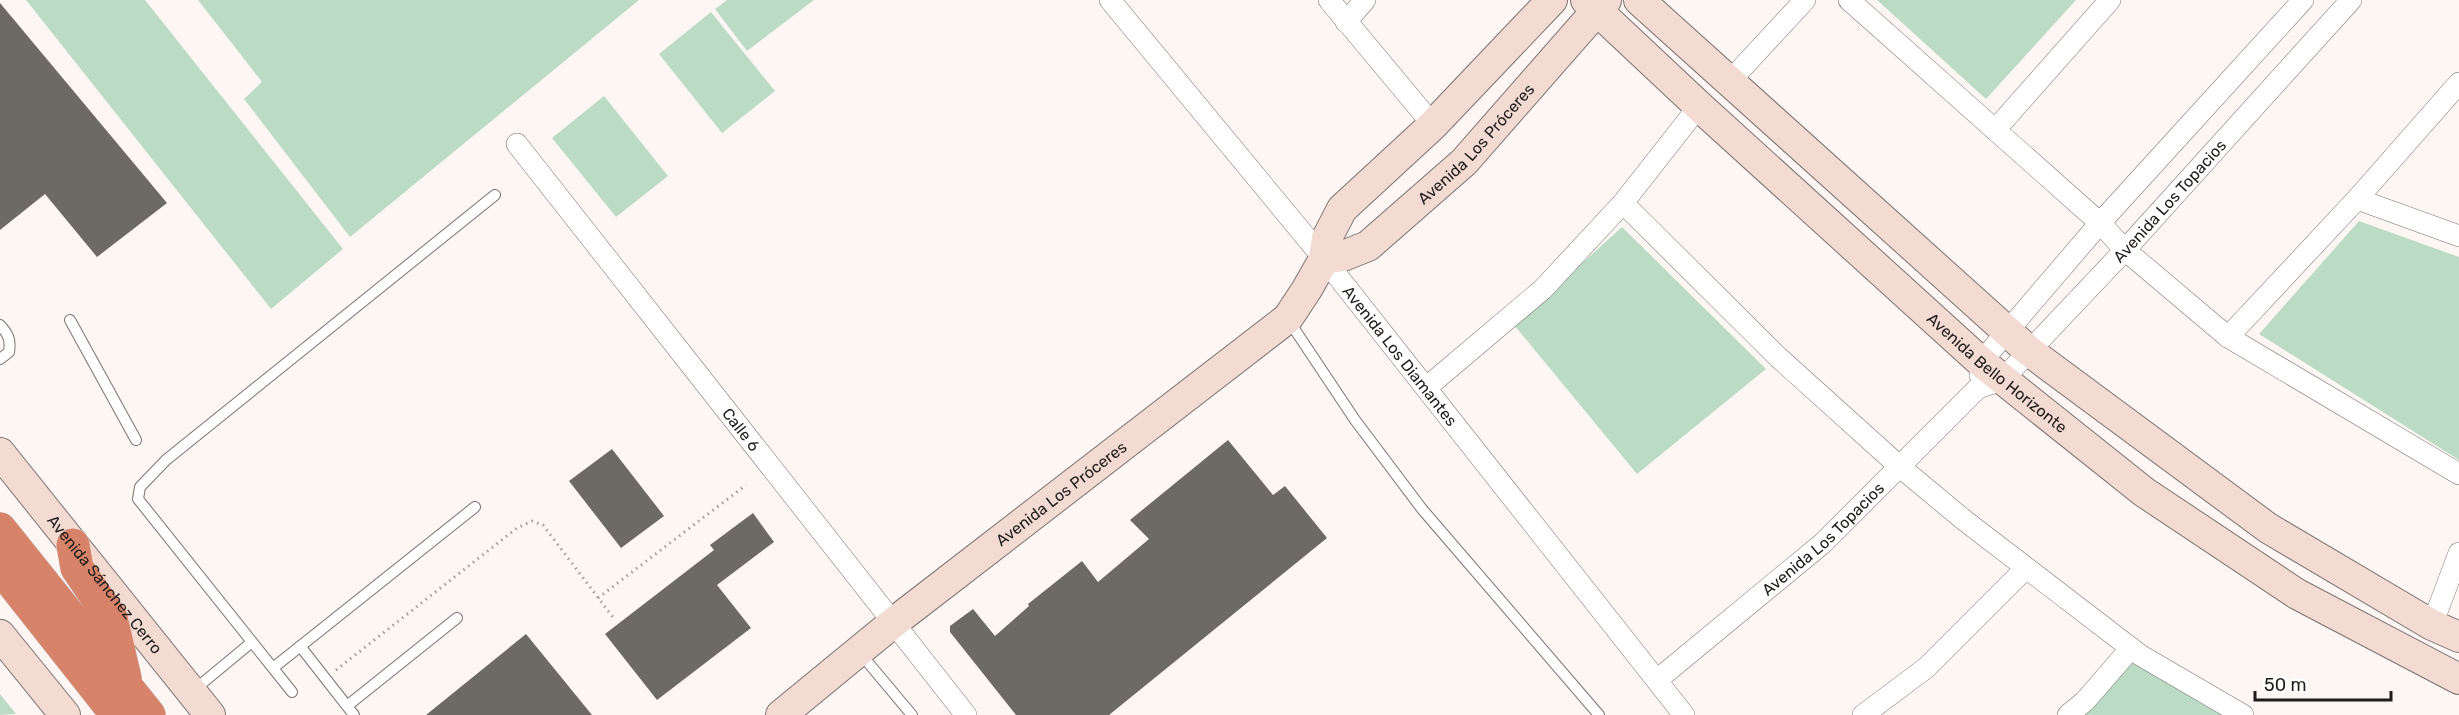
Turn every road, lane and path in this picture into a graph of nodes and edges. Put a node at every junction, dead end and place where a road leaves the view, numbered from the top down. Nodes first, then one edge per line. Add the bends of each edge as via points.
1 (1110, 0) edge
2 (1329, 0) edge
3 (1365, 0) edge
4 (1552, 0) edge
5 (1639, 0) edge
6 (1805, 0) edge
7 (1849, 0) edge
8 (2110, 0) edge
9 (2303, 0) edge
10 (2351, 0) edge
11 (1596, 3) edge
12 (1346, 22) junction
13 (1729, 82) junction
14 (2459, 83) edge
15 (1699, 106) junction
16 (1432, 125) junction
17 (1995, 130) junction
18 (517, 144) dead end
19 (495, 195) dead end
20 (2357, 199) junction
21 (1623, 203) junction
22 (2100, 223) junction
23 (2459, 236) edge
24 (2126, 250) junction
25 (1324, 259) junction
26 (1288, 318) junction
27 (70, 320) dead end
28 (0, 325) edge
29 (2228, 337) junction
30 (2018, 342) junction
31 (0, 359) edge
32 (1987, 377) junction
33 (1427, 387) junction
34 (136, 440) dead end
35 (0, 453) edge
36 (1899, 466) junction
37 (2459, 474) edge
38 (746, 485) dead end
39 (475, 507) dead end
40 (0, 529) edge
41 (73, 545) junction
42 (2459, 553) edge
43 (0, 567) edge
44 (2026, 568) junction
45 (598, 598) junction
46 (457, 618) dead end
47 (615, 620) dead end
48 (893, 623) junction
49 (2432, 625) junction
50 (0, 634) edge
51 (2459, 638) edge
52 (252, 642) junction
53 (300, 646) junction
54 (2131, 648) junction
55 (859, 651) junction
56 (273, 668) junction
57 (325, 679) junction
58 (2459, 679) edge
59 (1657, 680) junction
60 (292, 692) dead end
61 (122, 702) edge
62 (201, 704) edge
63 (350, 711) edge
64 (64, 715) edge
65 (149, 715) edge
66 (781, 715) edge
67 (912, 715) edge
68 (966, 715) edge
69 (1599, 715) edge
70 (1684, 715) edge
71 (1863, 715) edge
72 (2068, 715) edge
73 (2243, 715) edge

1 - 25 street, Avenida Los Diamantes
2 - 12 street
3 - 12 street
4 - 16 street, Avenida Los Próceres
5 - 13 street
6 - 13 street
7 - 17 street
8 - 17 street
9 - 22 street, Avenida Los Topacios
10 - 24 street, Avenida Los Topacios
11 - 15 street, Avenida Bello Horizonte
11 - 25 street, Avenida Los Próceres via 1464,162 1368,246
12 - 16 street
13 - 30 street
14 - 20 street
15 - 21 street
15 - 32 street, Avenida Bello Horizonte
16 - 25 street, Avenida Los Próceres via 1342,209 1327,238
17 - 22 street
18 - 48 street, Calle 6
19 - 52 lane via 166,460 140,487 138,499
20 - 23 street
20 - 29 street
21 - 33 street via 1543,289
21 - 36 street via 1778,357
22 - 24 street
22 - 30 street, Avenida Los Topacios
24 - 29 street
24 - 30 street, Avenida Los Topacios
25 - 26 street, Avenida Los Próceres
25 - 33 street, Avenida Los Diamantes
26 - 48 street, Avenida Los Próceres
26 - 69 lane via 1355,420 1422,509
27 - 34 lane
28 - 31 lane via 9,335 10,344 9,352
29 - 37 street
30 - 32 street, Avenida Los Topacios
30 - 32 street, Avenida Los Topacios
30 - 49 street via 2268,528
32 - 36 street, Avenida Los Topacios
32 - 58 street, Avenida Bello Horizonte via 2144,492 2297,594
33 - 59 street, Avenida Los Diamantes
35 - 41 street, Avenida Sánchez Cerro
36 - 44 street
36 - 59 street, Avenida Los Topacios via 1823,543
38 - 45 path
39 - 53 lane
40 - 61 highway
41 - 61 highway via 77,568 111,618
41 - 62 street, Avenida Sánchez Cerro
42 - 49 street
43 - 61 highway
44 - 54 street
44 - 71 street via 1926,668
45 - 47 path
45 - 57 path via 543,525 532,521 517,528
46 - 63 lane
48 - 55 street, Avenida Los Próceres
48 - 68 street, Calle 6
49 - 51 street
50 - 64 street
52 - 56 lane
52 - 62 lane
53 - 56 lane
53 - 57 lane
54 - 72 street
54 - 73 street
55 - 66 street, Avenida Los Próceres
55 - 67 lane
56 - 60 lane
57 - 63 lane
59 - 70 street, Avenida Los Diamantes
61 - 65 highway

